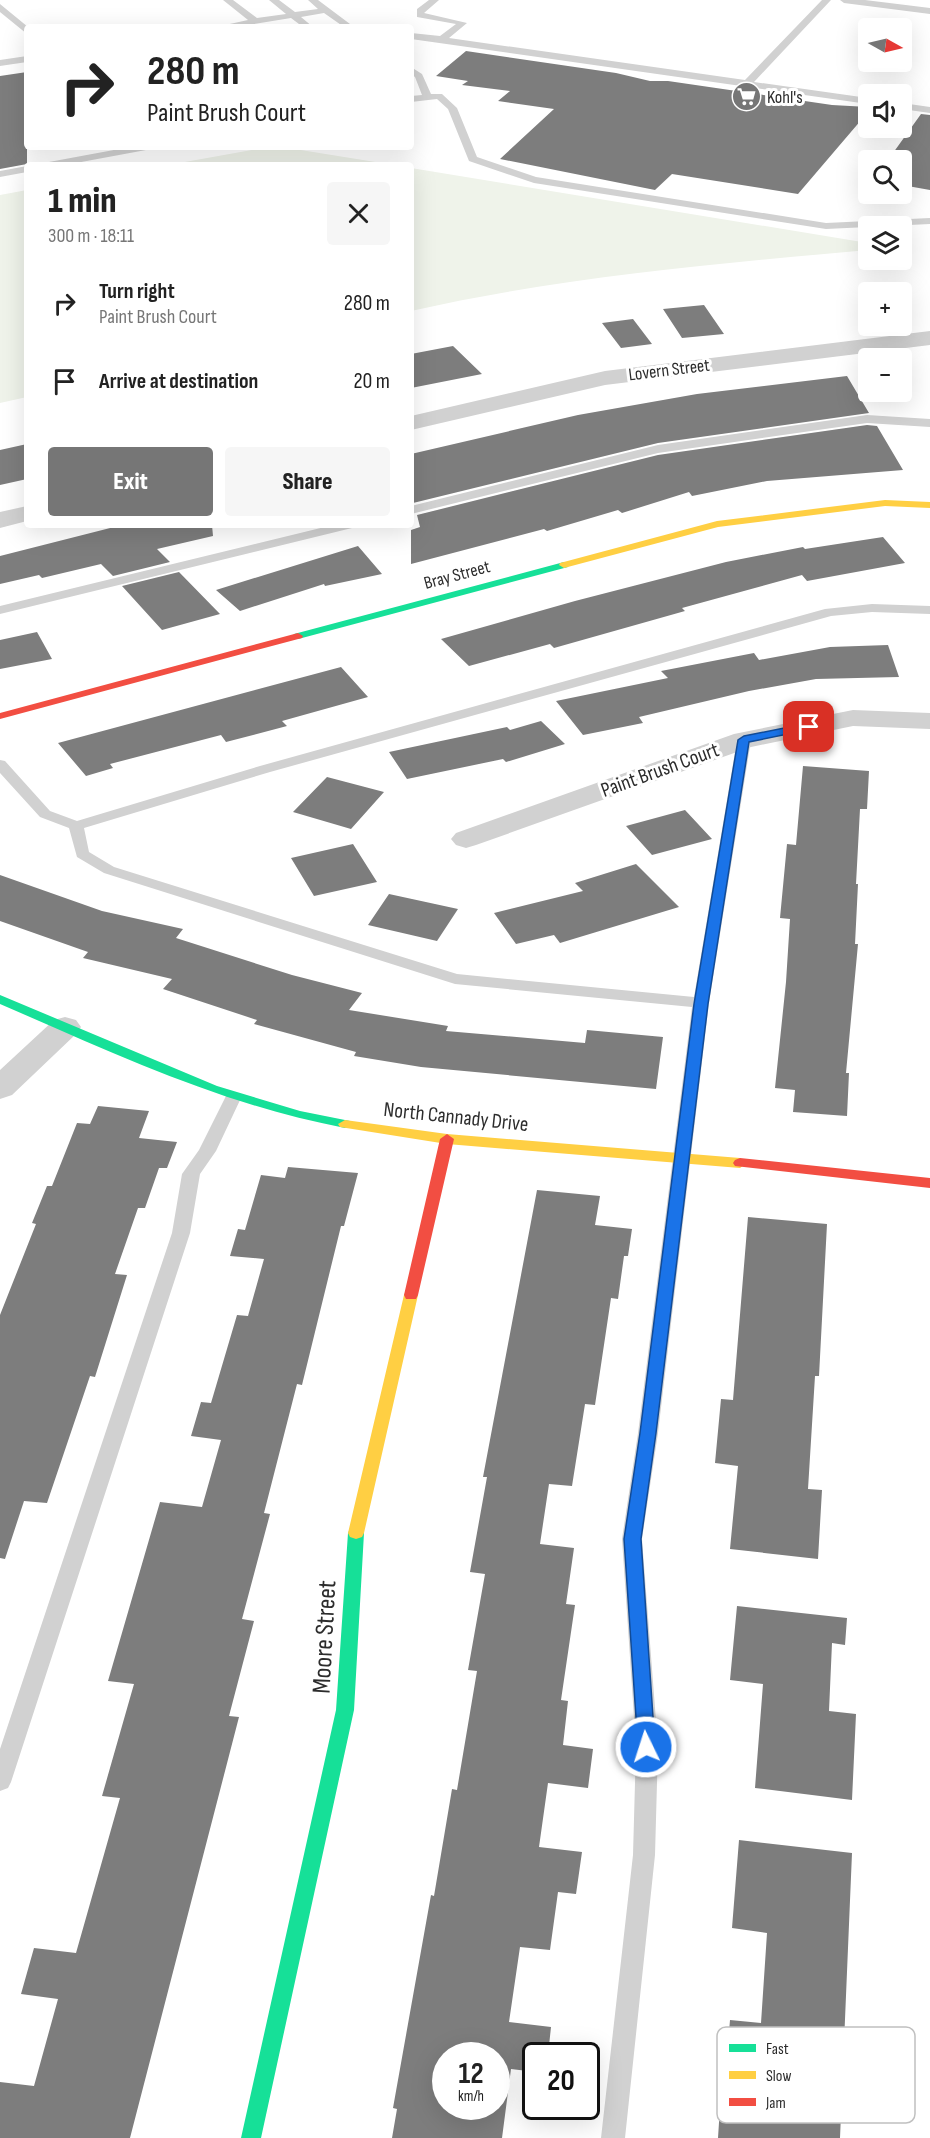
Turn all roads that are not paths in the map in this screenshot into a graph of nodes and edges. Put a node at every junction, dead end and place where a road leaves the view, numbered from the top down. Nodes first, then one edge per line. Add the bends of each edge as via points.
1 (227, 0) edge
2 (273, 0) edge
3 (312, 0) edge
4 (435, 0) edge
5 (827, 0) edge
6 (844, 0) edge
7 (0, 7) edge
8 (326, 10) junction
9 (930, 11) edge
10 (294, 16) junction
11 (255, 21) junction
12 (238, 24) edge
13 (305, 24) edge
14 (346, 24) edge
15 (24, 28) edge
16 (414, 36) edge
17 (442, 39) junction
18 (24, 59) edge
19 (0, 63) edge
20 (414, 72) edge
21 (749, 82) junction
22 (414, 93) edge
23 (427, 96) junction
24 (414, 98) edge
25 (858, 99) edge
26 (912, 107) edge
27 (930, 110) edge
28 (130, 150) edge
29 (65, 162) edge
30 (24, 170) edge
31 (0, 174) edge
32 (930, 221) edge
33 (930, 338) edge
34 (414, 422) edge
35 (930, 423) edge
36 (930, 505) edge
37 (414, 509) edge
38 (24, 514) edge
39 (0, 520) edge
40 (336, 528) edge
41 (0, 610) edge
42 (930, 610) edge
43 (0, 716) edge
44 (930, 721) edge
45 (744, 740) junction
46 (0, 764) edge
47 (76, 826) junction
48 (466, 839) dead end
49 (0, 999) edge
50 (701, 1004) junction
51 (65, 1027) junction
52 (0, 1088) edge
53 (233, 1098) junction
54 (447, 1139) junction
55 (683, 1157) junction
56 (930, 1183) edge
57 (0, 1782) edge
58 (251, 2138) edge
59 (614, 2138) edge

1 - 11 lane
2 - 10 lane
3 - 8 lane
4 - 17 lane via 420,15 463,23
5 - 21 lane
6 - 9 lane
7 - 15 lane
8 - 10 lane
8 - 14 lane
10 - 11 lane
10 - 13 lane
11 - 12 lane
16 - 17 lane
17 - 21 lane
18 - 19 lane
20 - 23 lane
21 - 25 lane
22 - 23 lane
23 - 24 lane
23 - 32 lane via 439,96 452,108 473,159 534,180 826,226
26 - 27 lane
28 - 29 lane
30 - 31 lane
33 - 34 street, Lovern Street via 605,378
35 - 37 lane via 867,419 658,449
36 - 43 street, Bray Street via 885,503 717,524
38 - 39 street
40 - 41 lane
42 - 47 lane via 872,608 830,612 265,769
44 - 45 street, Paint Brush Court via 853,718
45 - 48 street, Paint Brush Court
45 - 50 lane
46 - 47 lane via 45,814
47 - 50 lane via 82,854 109,870 455,979
49 - 51 street, North Cannady Drive
50 - 55 lane
51 - 52 street
51 - 53 street, North Cannady Drive
53 - 54 street, North Cannady Drive via 305,1118
53 - 57 lane via 191,1174 180,1233
54 - 55 street, North Cannady Drive
54 - 58 street, Moore Street via 354,1542 345,1710
55 - 56 street, North Cannady Drive
55 - 59 lane via 632,1539 646,1747 644,1855

